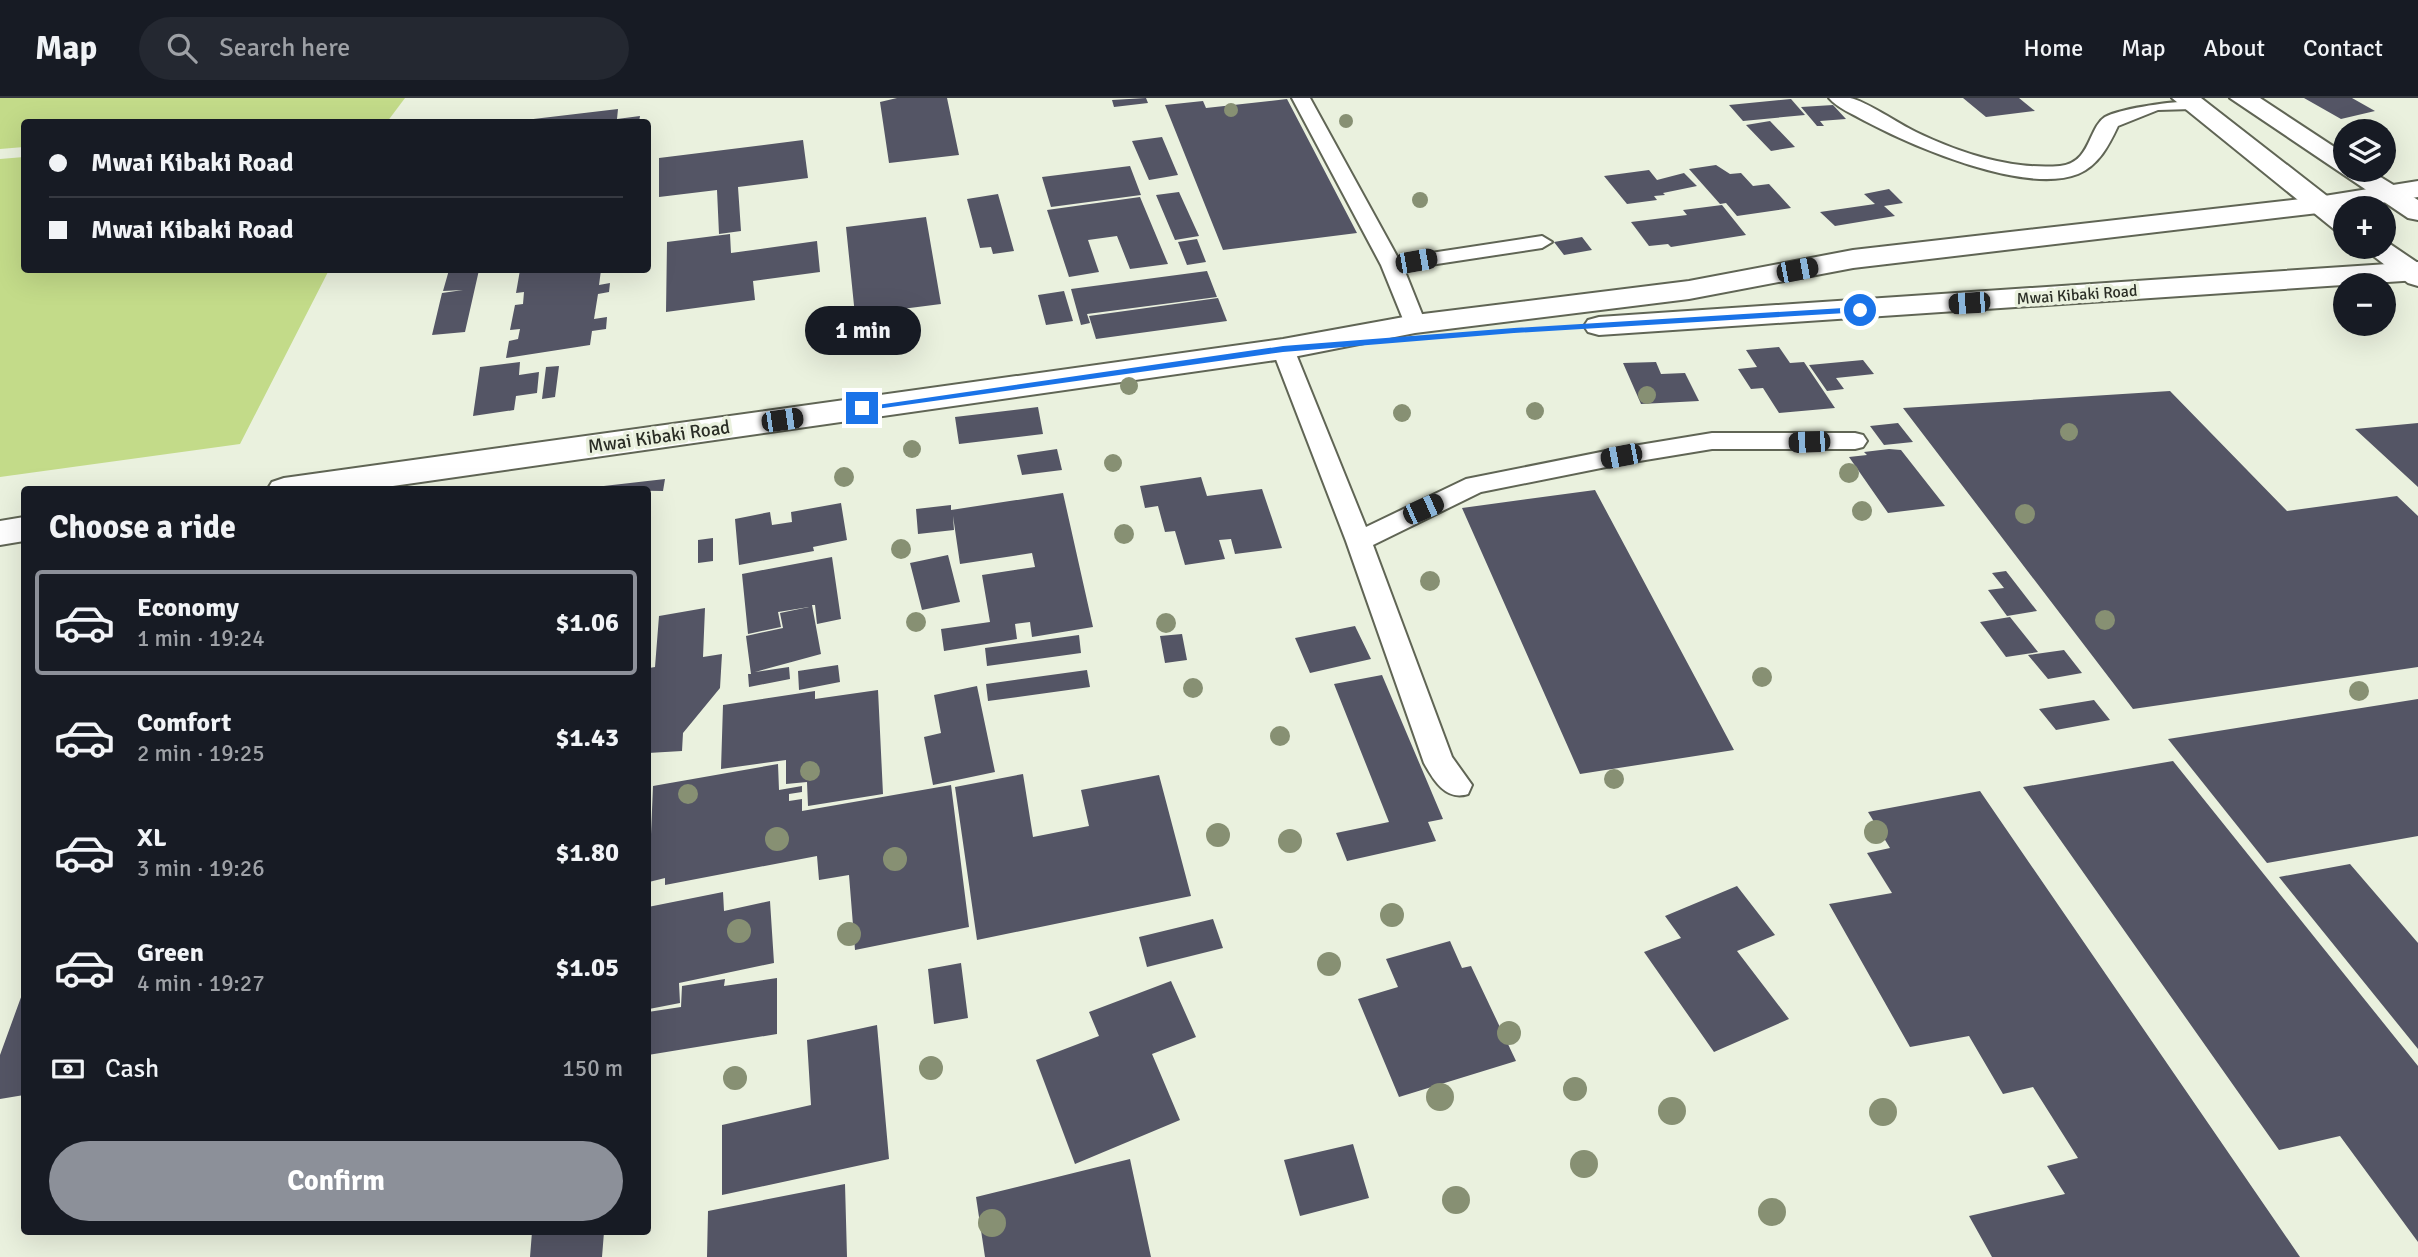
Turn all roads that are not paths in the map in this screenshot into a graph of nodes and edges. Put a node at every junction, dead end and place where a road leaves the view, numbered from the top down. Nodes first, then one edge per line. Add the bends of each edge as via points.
1 (1301, 98) edge
2 (1838, 98) edge
3 (2244, 98) edge
4 (2188, 101) edge
5 (2333, 158) edge
6 (2370, 182) edge
7 (2418, 189) edge
8 (2390, 195) junction
9 (2318, 205) junction
10 (2418, 212) edge
11 (2333, 216) edge
12 (1542, 242) dead end
13 (2394, 259) edge
14 (1392, 265) junction
15 (2415, 273) edge
16 (1415, 324) junction
17 (1283, 349) junction
18 (1855, 441) dead end
19 (312, 486) edge
20 (21, 530) edge
21 (0, 533) edge
22 (1359, 541) junction
23 (1457, 785) dead end

1 - 14 lane
2 - 4 lane via 1900,134 1963,158 2018,170 2069,171 2098,151 2110,122 2155,105
3 - 5 main road
4 - 9 main road
6 - 8 main road
7 - 8 main road, Mwai Kibaki Road
8 - 9 main road, Mwai Kibaki Road
8 - 10 main road
9 - 11 main road
9 - 16 main road, Mwai Kibaki Road via 1853,259 1689,290
12 - 14 lane
13 - 15 main road
14 - 16 lane
15 - 17 main road, Mwai Kibaki Road
16 - 17 main road, Mwai Kibaki Road
17 - 19 main road, Mwai Kibaki Road
17 - 22 lane
18 - 22 lane via 1712,442 1597,460 1475,485
20 - 21 main road
22 - 23 lane via 1439,763

